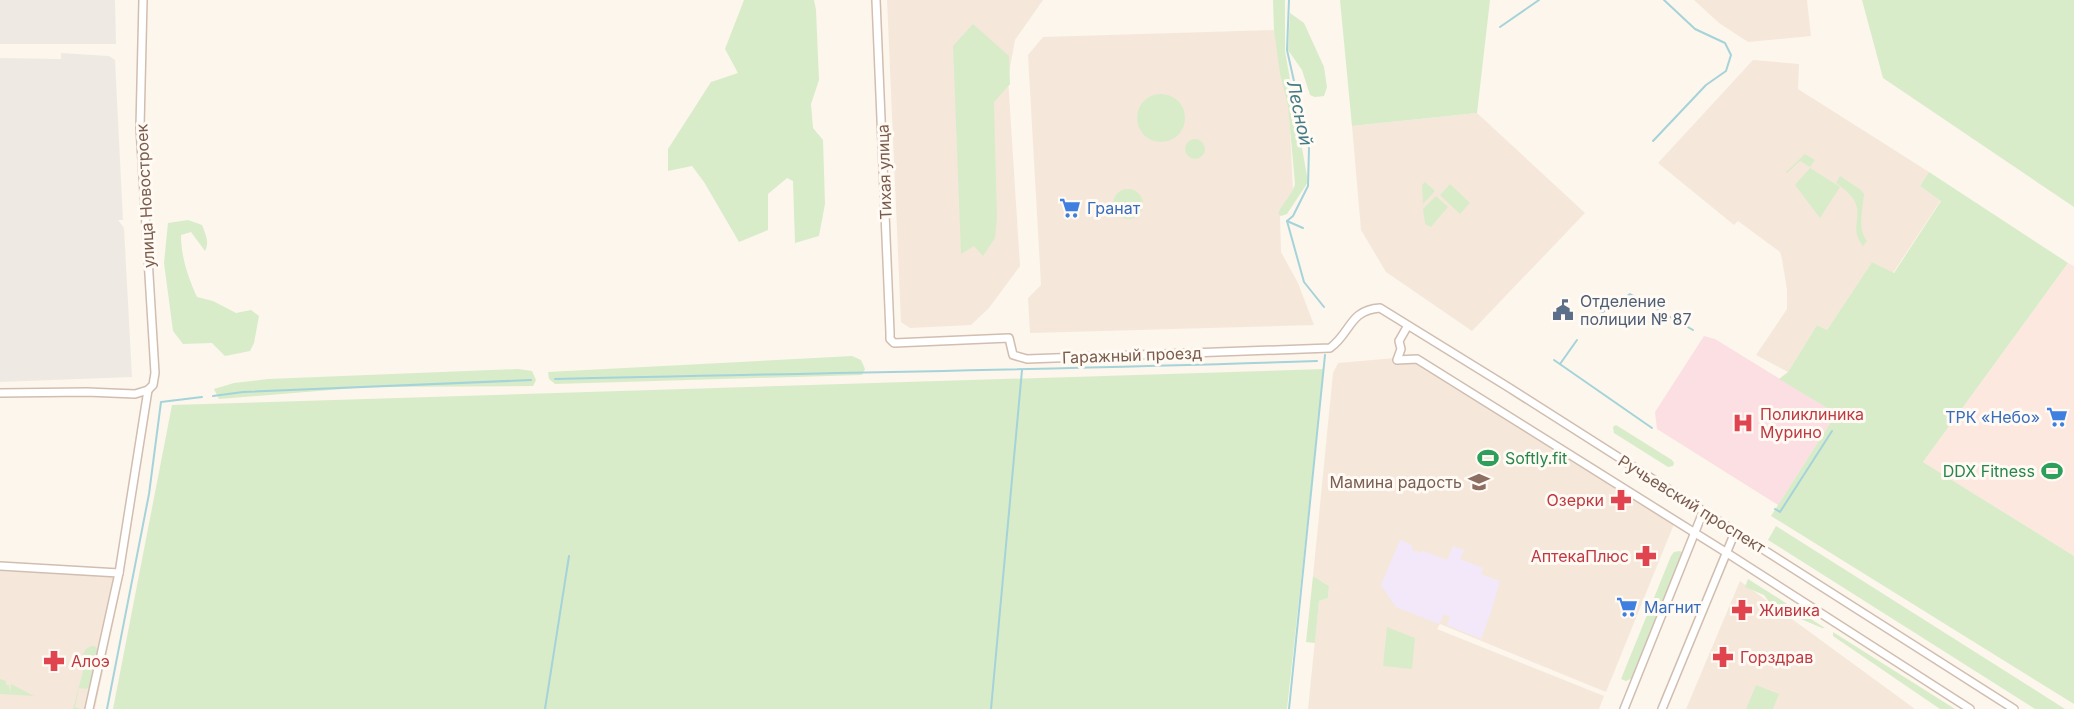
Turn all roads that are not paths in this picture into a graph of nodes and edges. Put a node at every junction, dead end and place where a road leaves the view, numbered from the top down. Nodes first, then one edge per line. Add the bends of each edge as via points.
1 (143, 0) edge
2 (876, 0) edge
3 (1366, 309) joint
4 (1407, 327) junction
5 (894, 343) joint
6 (1401, 349) junction
7 (1417, 359) junction
8 (148, 390) junction
9 (0, 393) edge
10 (1703, 512) junction
11 (1736, 532) junction
12 (1694, 533) junction
13 (1727, 553) junction
14 (0, 566) edge
15 (119, 573) junction
16 (89, 709) edge
17 (1624, 709) edge
18 (1662, 709) edge
19 (1970, 709) edge
20 (2014, 709) edge

1 - 8 street, улица Новостроек via 140,126 155,373
2 - 5 street, Тихая улица via 890,339
3 - 4 street, Ручьевский проспект via 1380,308
3 - 5 street, Гаражный проезд via 1330,348 1027,359 1013,355 1009,338
4 - 6 street via 1400,341
4 - 10 street, Ручьевский проспект
6 - 7 street
6 - 7 street via 1397,360
7 - 12 street
8 - 9 street via 135,394
8 - 15 street, улица Новостроек
10 - 11 street, Ручьевский проспект
10 - 12 street
11 - 13 street
11 - 20 street, Ручьевский проспект
12 - 13 street
12 - 17 street
13 - 18 street
13 - 19 street
14 - 15 street
15 - 16 street, улица Новостроек

